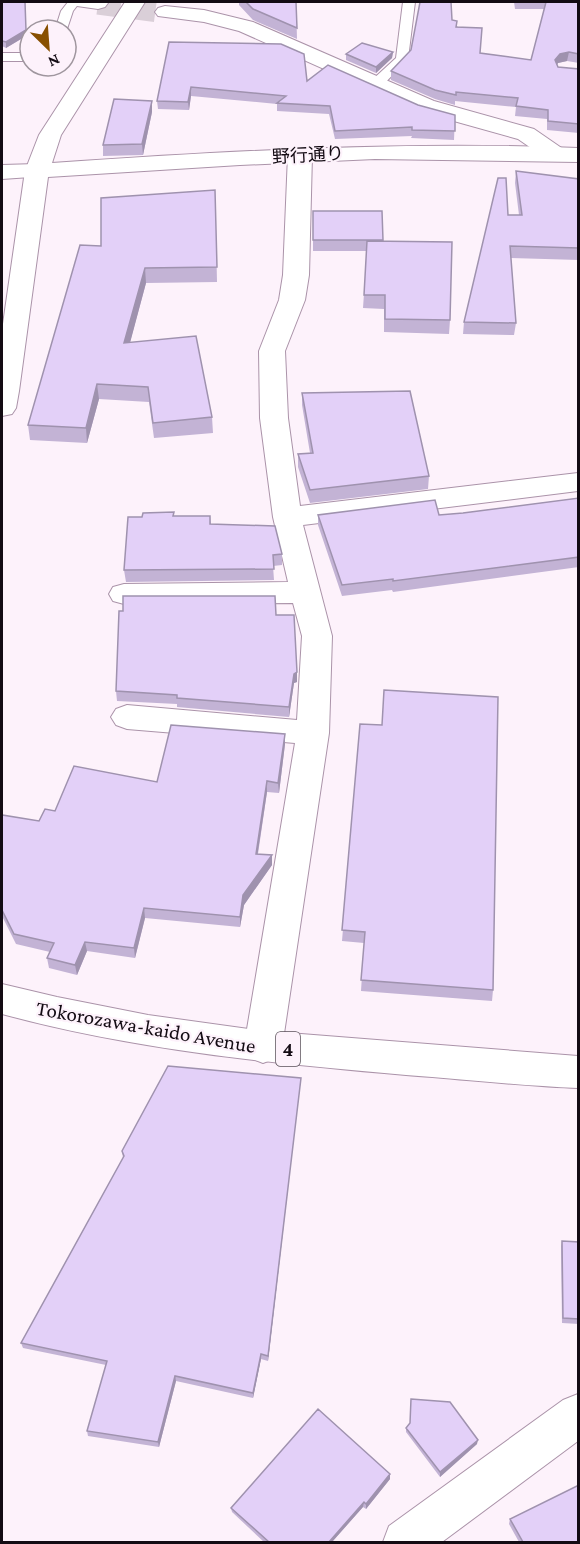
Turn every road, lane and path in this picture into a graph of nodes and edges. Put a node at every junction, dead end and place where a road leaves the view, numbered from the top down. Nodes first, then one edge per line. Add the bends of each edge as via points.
1 (74, 2) edge
2 (135, 2) edge
3 (409, 2) edge
4 (203, 9) edge
5 (165, 12) tunnel mouth
6 (65, 18) edge
7 (2, 57) edge
8 (18, 57) edge
9 (376, 84) junction
10 (555, 154) junction
11 (300, 155) junction
12 (579, 155) edge
13 (37, 171) junction
14 (2, 172) edge
15 (2, 408) edge
16 (579, 482) edge
17 (287, 516) junction
18 (307, 592) junction
19 (124, 594) edge
20 (127, 717) dead end
21 (313, 733) junction
22 (2, 999) edge
23 (263, 1047) junction
24 (579, 1072) edge
25 (579, 1415) edge
26 (405, 1542) edge

1 - 6 lane
2 - 13 street via 50,135
3 - 9 lane via 402,59
4 - 5 street
4 - 9 street
7 - 8 lane
9 - 10 street via 426,106 526,134
10 - 11 street, 野行通り via 428,150
10 - 12 street, 野行通り
11 - 13 street, 野行通り
11 - 17 street via 297,275 292,300 272,351 274,418
13 - 14 street, 野行通り
13 - 15 street
16 - 17 street
17 - 18 street
18 - 19 street
18 - 21 street via 317,636
20 - 21 street
21 - 23 street
22 - 23 street, Tokorozawa-kaido Avenue / 4 via 137,1029
23 - 24 street, Tokorozawa-kaido Avenue / 4
25 - 26 street

